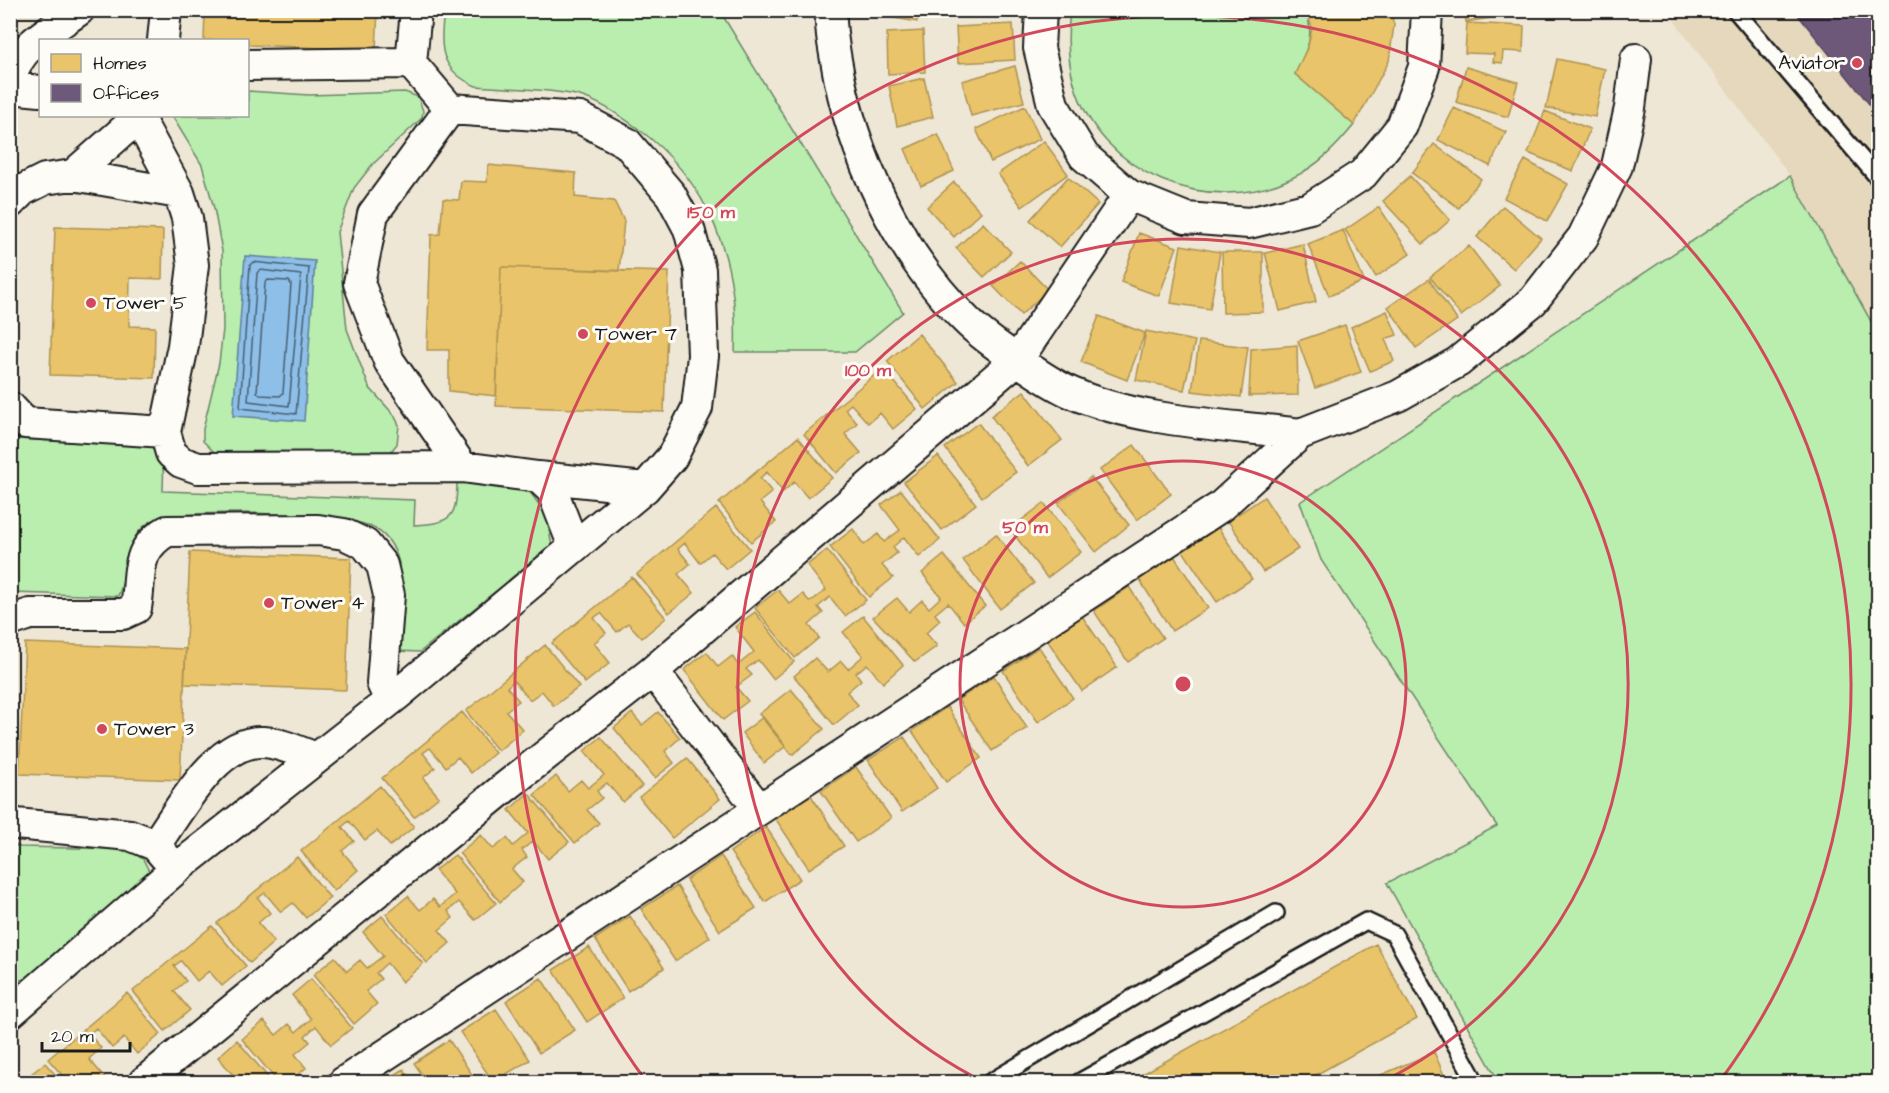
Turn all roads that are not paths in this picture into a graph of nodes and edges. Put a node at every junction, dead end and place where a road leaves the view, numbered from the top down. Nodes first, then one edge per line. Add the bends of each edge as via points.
1 (79, 10) edge
2 (166, 10) edge
3 (416, 10) edge
4 (831, 10) edge
5 (1041, 10) edge
6 (1427, 10) edge
7 (1735, 10) edge
8 (164, 39) edge
9 (1636, 59) dead end
10 (411, 63) junction
11 (249, 65) edge
12 (10, 80) edge
13 (10, 88) edge
14 (39, 91) edge
15 (450, 109) junction
16 (140, 117) edge
17 (1876, 169) edge
18 (73, 175) junction
19 (179, 193) junction
20 (1129, 195) junction
21 (10, 203) edge
22 (1018, 358) junction
23 (10, 406) edge
24 (165, 432) junction
25 (1300, 434) junction
26 (462, 467) junction
27 (538, 477) junction
28 (645, 488) junction
29 (574, 547) junction
30 (10, 621) edge
31 (653, 671) junction
32 (390, 700) junction
33 (316, 758) junction
34 (759, 809) junction
35 (10, 821) edge
36 (155, 845) junction
37 (176, 869) junction
38 (1276, 913) dead end
39 (10, 1012) edge
40 (144, 1083) edge
41 (344, 1083) edge
42 (990, 1083) edge
43 (1079, 1083) edge
44 (1476, 1083) edge

1 - 12 street via 25,49
2 - 8 street
3 - 10 street
4 - 22 street via 841,90 859,149 888,211 925,272 967,322
5 - 20 street via 1039,48 1053,105 1084,156
6 - 20 street via 1424,67 1402,126 1363,174 1310,208 1249,223 1186,219
7 - 17 lane
9 - 25 street via 1617,165 1583,237 1533,302 1448,368 1398,396
10 - 11 street
10 - 15 street
13 - 14 street
15 - 26 street via 372,214 359,284 389,361
15 - 28 street via 580,118 627,143 671,195 689,229 700,270 703,356 698,408 672,457
16 - 18 street
16 - 19 street
18 - 19 street
18 - 21 street via 45,179 23,190
19 - 24 street via 187,218 193,265 183,346
20 - 22 street
22 - 25 street via 1070,392 1129,412
22 - 31 street
23 - 24 street via 25,423
24 - 26 street via 171,453 181,462 198,468
25 - 34 street via 1220,507
26 - 27 street
27 - 28 street
27 - 29 street via 552,490
28 - 29 street
29 - 32 street
30 - 32 street via 30,614 123,614 136,608 146,546 166,531 318,530 344,534 365,543 382,565 389,595 381,683
31 - 34 street
31 - 40 street
32 - 33 street
33 - 36 street via 279,745 242,744 223,755
33 - 37 street
34 - 41 street
35 - 36 street via 130,835
36 - 37 street
37 - 39 street
38 - 42 lane
43 - 44 lane via 1366,921 1394,934

